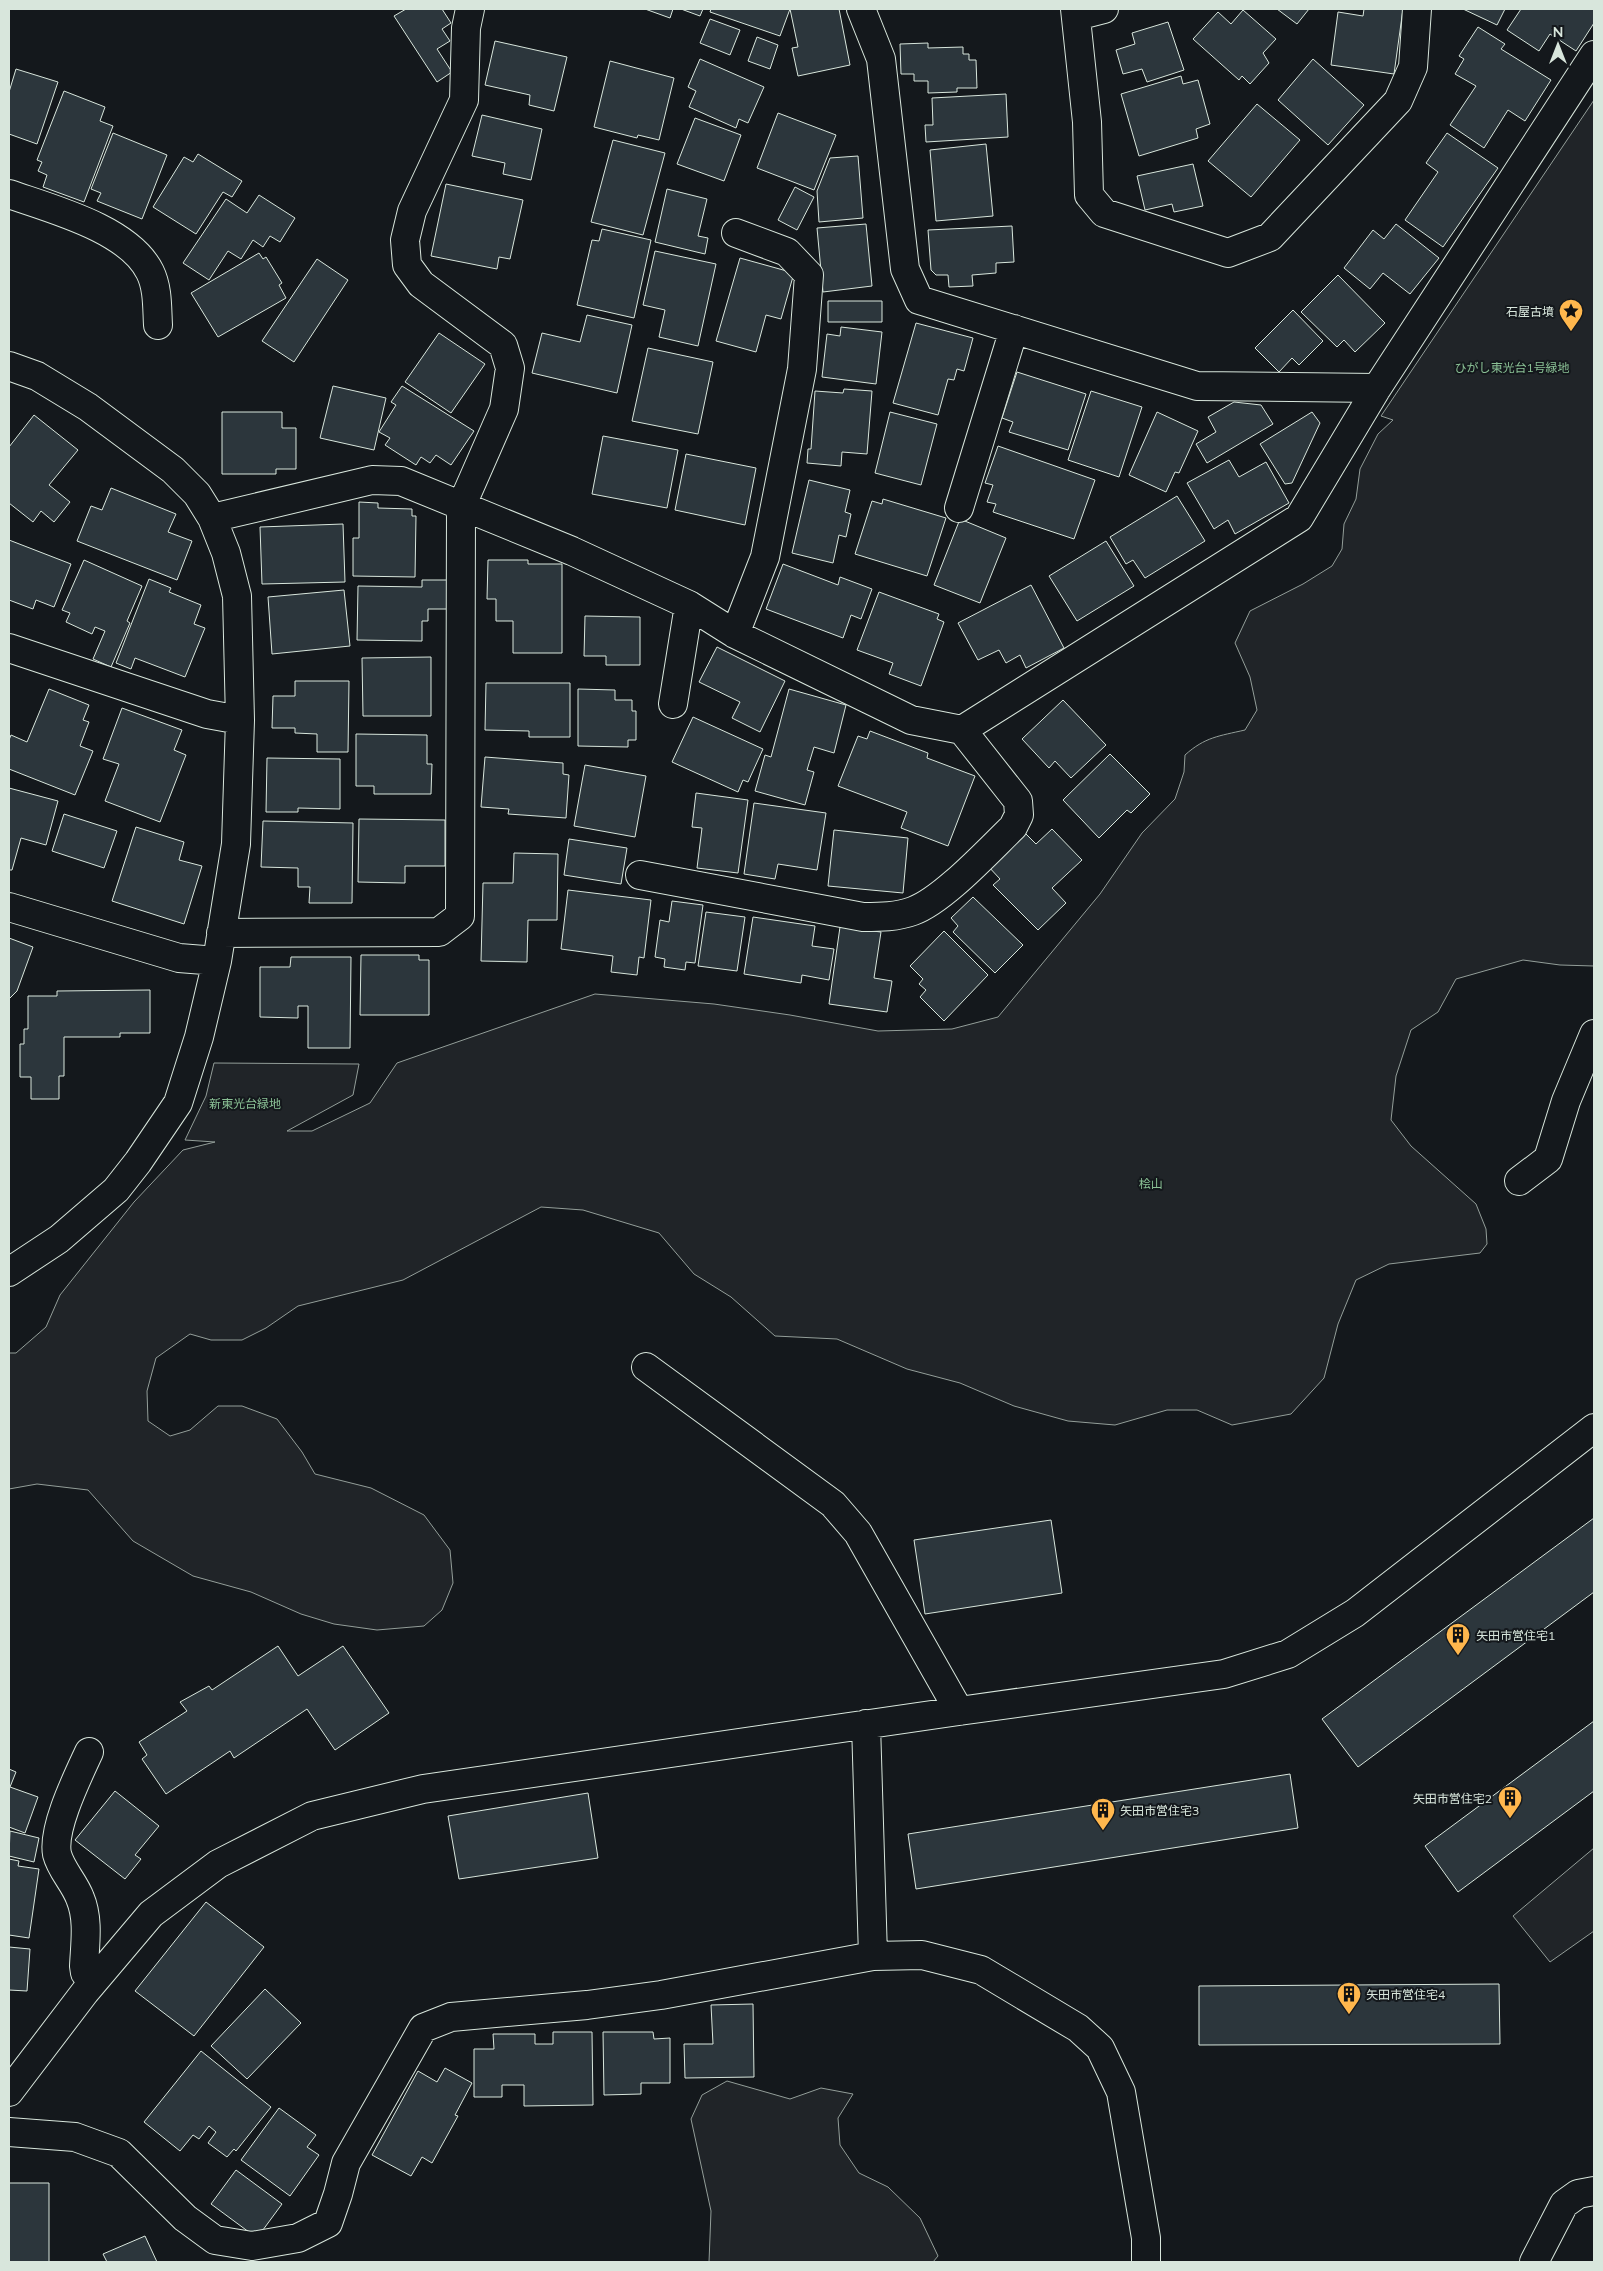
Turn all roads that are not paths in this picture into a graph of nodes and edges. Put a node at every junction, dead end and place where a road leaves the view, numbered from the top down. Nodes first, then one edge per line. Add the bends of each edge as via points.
1 (470, 9) edge
2 (861, 9) edge
3 (1104, 9) edge
4 (1417, 9) edge
5 (1076, 12) edge
6 (1594, 55) edge
7 (9, 194) edge
8 (736, 233) dead end
9 (158, 325) dead end
10 (1014, 329) junction
11 (9, 366) edge
12 (1377, 388) junction
13 (461, 507) junction
14 (959, 508) dead end
15 (212, 518) junction
16 (689, 605) junction
17 (735, 634) junction
18 (9, 648) edge
19 (673, 704) dead end
20 (240, 720) junction
21 (962, 730) junction
22 (640, 875) dead end
23 (9, 907) edge
24 (221, 933) junction
25 (217, 961) junction
26 (1594, 1034) edge
27 (1520, 1182) dead end
28 (9, 1272) edge
29 (646, 1367) dead end
30 (1594, 1428) edge
31 (959, 1710) junction
32 (866, 1724) junction
33 (89, 1752) dead end
34 (873, 1956) junction
35 (94, 1982) junction
36 (9, 2092) edge
37 (9, 2132) edge
38 (1594, 2191) edge
39 (1146, 2262) edge
40 (1534, 2262) edge

1 - 13 street via 466,28 464,100 412,211 405,240 407,265 421,284 503,346 510,368 504,409
2 - 10 street via 880,59 905,269 919,300
3 - 5 street
4 - 5 street via 1413,68 1398,101 1270,237 1228,253 1104,213 1089,195 1087,122
6 - 12 street
7 - 9 street via 84,220 128,246 151,273 156,290
8 - 17 street via 787,252 809,276 802,369 765,557
10 - 12 street via 1197,386
10 - 14 street
11 - 15 street via 37,376 134,440 173,470 197,494
12 - 21 street via 1299,518
13 - 15 street via 401,481 372,480
13 - 16 street
13 - 24 street via 460,916 439,932
15 - 20 street via 237,596
16 - 17 street
16 - 19 street
17 - 21 street via 911,720
18 - 20 street via 208,714
20 - 24 street via 236,844
21 - 22 street via 1018,801 1019,815 1013,827 934,900 913,911 888,917 864,917
23 - 25 street via 179,958
24 - 25 street
25 - 28 street via 199,1037 178,1103 116,1190 59,1239
26 - 27 street via 1566,1101 1548,1159
29 - 31 street via 833,1504 858,1533
30 - 31 street via 1355,1613 1288,1654 1224,1674
31 - 32 street
32 - 34 street
32 - 35 street via 423,1789 312,1816 218,1864 151,1914
33 - 35 street via 62,1818 57,1852 60,1865 85,1910 84,1966 85,1973
34 - 37 street via 661,1995 451,2017 423,2028 346,2163 328,2223 298,2238 252,2246 215,2240 185,2218 119,2153 75,2137
34 - 39 street via 922,1955 981,1970 1078,2028 1100,2048 1121,2092 1146,2238
35 - 36 street
38 - 40 street via 1578,2194 1564,2204

